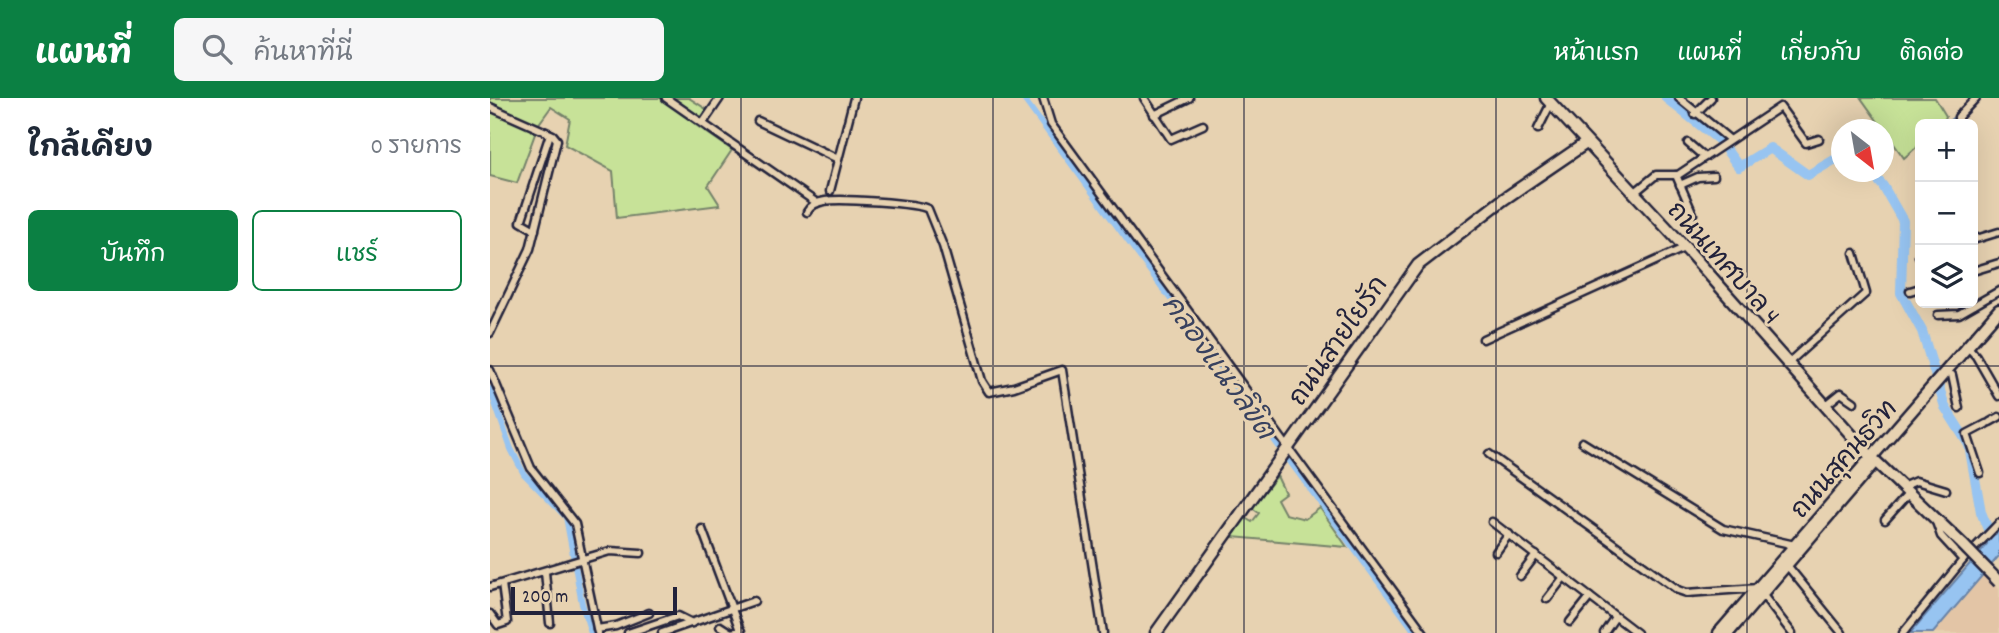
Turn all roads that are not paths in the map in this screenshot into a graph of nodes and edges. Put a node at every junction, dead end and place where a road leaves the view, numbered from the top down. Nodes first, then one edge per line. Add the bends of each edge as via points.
1 (666, 98) edge
2 (720, 98) edge
3 (854, 98) edge
4 (1043, 98) edge
5 (1144, 98) edge
6 (1189, 98) edge
7 (1679, 98) edge
8 (1711, 98) edge
9 (1976, 98) edge
10 (1549, 100) edge
11 (490, 107) edge
12 (1695, 114) junction
13 (1154, 115) junction
14 (1958, 119) edge
15 (758, 121) dead end
16 (703, 123) junction
17 (1203, 125) dead end
18 (1572, 126) junction
19 (1538, 129) dead end
20 (550, 134) junction
21 (1819, 139) dead end
22 (1584, 141) junction
23 (1726, 141) junction
24 (1688, 143) dead end
25 (1571, 150) junction
26 (1596, 153) junction
27 (1703, 156) junction
28 (838, 159) junction
29 (1676, 175) junction
30 (1714, 176) dead end
31 (1680, 185) junction
32 (830, 191) dead end
33 (1634, 193) junction
34 (817, 203) junction
35 (807, 212) dead end
36 (1693, 214) dead end
37 (530, 228) junction
38 (1999, 232) edge
39 (1978, 238) edge
40 (1684, 248) junction
41 (1854, 253) dead end
42 (1999, 263) edge
43 (1978, 269) edge
44 (1915, 290) edge
45 (1910, 291) dead end
46 (1999, 291) edge
47 (1999, 310) edge
48 (1938, 315) dead end
49 (1999, 320) edge
50 (490, 333) edge
51 (1483, 339) dead end
52 (1970, 349) junction
53 (1787, 364) junction
54 (490, 370) edge
55 (1948, 377) junction
56 (1999, 396) edge
57 (1853, 402) dead end
58 (1825, 406) junction
59 (1959, 408) dead end
60 (1999, 417) edge
61 (1582, 442) dead end
62 (1286, 451) junction
63 (1489, 454) dead end
64 (1873, 459) junction
65 (1980, 472) dead end
66 (1905, 490) junction
67 (1945, 490) dead end
68 (1934, 517) junction
69 (1885, 520) dead end
70 (1492, 522) dead end
71 (1999, 523) edge
72 (702, 529) dead end
73 (1508, 534) junction
74 (1795, 545) junction
75 (1496, 552) dead end
76 (641, 553) dead end
77 (1536, 555) junction
78 (1963, 560) junction
79 (584, 561) junction
80 (1784, 562) junction
81 (545, 572) junction
82 (1520, 576) dead end
83 (1564, 577) junction
84 (1999, 582) edge
85 (502, 584) junction
86 (490, 587) edge
87 (1760, 591) junction
88 (1590, 597) junction
89 (1547, 598) dead end
90 (754, 601) dead end
91 (732, 609) junction
92 (649, 612) dead end
93 (490, 614) edge
94 (1615, 617) junction
95 (1570, 622) dead end
96 (692, 623) junction
97 (550, 624) dead end
98 (649, 626) junction
99 (720, 626) dead end
100 (597, 631) edge
101 (741, 632) edge
102 (1722, 632) edge
103 (628, 633) edge
104 (663, 633) edge
105 (732, 633) edge
106 (1103, 633) edge
107 (1157, 633) edge
108 (1424, 633) edge
109 (1604, 633) edge
110 (1637, 633) edge
111 (1793, 633) edge
112 (1842, 633) edge
113 (1903, 633) edge

1 - 16 street
2 - 16 street
3 - 28 street
4 - 62 street via 1051,124
5 - 13 street
6 - 13 street
7 - 12 street
8 - 12 street
9 - 14 street
10 - 18 street, ถนนเทศบาล 4
10 - 19 street
11 - 20 street
12 - 23 street
13 - 17 street via 1171,139
15 - 28 street
16 - 34 street
18 - 22 street, ถนนเทศบาล 4
18 - 25 street
20 - 37 street via 557,140
20 - 37 street via 521,222
21 - 23 street via 1806,142 1780,107
22 - 25 street, ถนนสายใยรัก
22 - 26 street, ถนนเทศบาล 4
23 - 27 street
24 - 27 street
25 - 26 street
25 - 62 street, ถนนสายใยรัก via 1418,265
26 - 33 street, ถนนเทศบาล 4
27 - 29 street
28 - 32 street
29 - 31 street
29 - 33 street via 1650,178
30 - 31 street
31 - 36 street
33 - 40 street, ถนนเทศบาล 4
34 - 35 street
34 - 106 street via 913,204 928,209 989,392 1062,370
37 - 50 street via 526,260
38 - 39 street
40 - 51 street
40 - 53 street, ถนนเทศบาล 4
41 - 53 street via 1866,293
42 - 43 street
44 - 45 street
46 - 48 street via 1959,314
47 - 52 street, ถนนสุคนธวิท
49 - 52 street, ถนนสุคนธวิท
52 - 55 street, ถนนสุคนธวิท
52 - 56 street
53 - 58 street, ถนนเทศบาล 4
54 - 79 street via 531,468 572,517
55 - 59 street
55 - 64 street, ถนนสุคนธวิท
57 - 58 street via 1841,393
58 - 64 street, ถนนเทศบาล 4
60 - 65 street via 1967,434
61 - 74 street via 1723,529
62 - 107 street, ถนนสายใยรัก
62 - 108 street
63 - 87 street via 1678,590
64 - 66 street, ถนนเทศบาล 4
64 - 74 street, ถนนสุคนธวิท
64 - 80 street, ถนนสุคนธวิท
66 - 67 street via 1916,481
66 - 68 street, ถนนเทศบาล 4
66 - 69 street
68 - 78 street via 1941,536
68 - 84 street, ถนนเทศบาล 4, bridge
70 - 73 street
71 - 78 street
72 - 91 street
73 - 75 street
73 - 77 street
74 - 80 street, ถนนสุคนธวิท
76 - 79 street via 610,551
77 - 82 street
77 - 83 street
78 - 113 street
79 - 81 street
79 - 100 street
80 - 87 street, ถนนสุคนธวิท
80 - 112 street
81 - 85 street
81 - 97 street
83 - 88 street
83 - 89 street
85 - 86 street
85 - 93 street via 506,622 498,625
87 - 102 street, ถนนสุคนธวิท
87 - 111 street
88 - 94 street
88 - 95 street
90 - 91 street
91 - 96 street
91 - 101 street
92 - 100 street
94 - 109 street
94 - 110 street
96 - 98 street via 678,616
96 - 104 street
98 - 103 street
98 - 104 street
99 - 105 street
101 - 105 street

